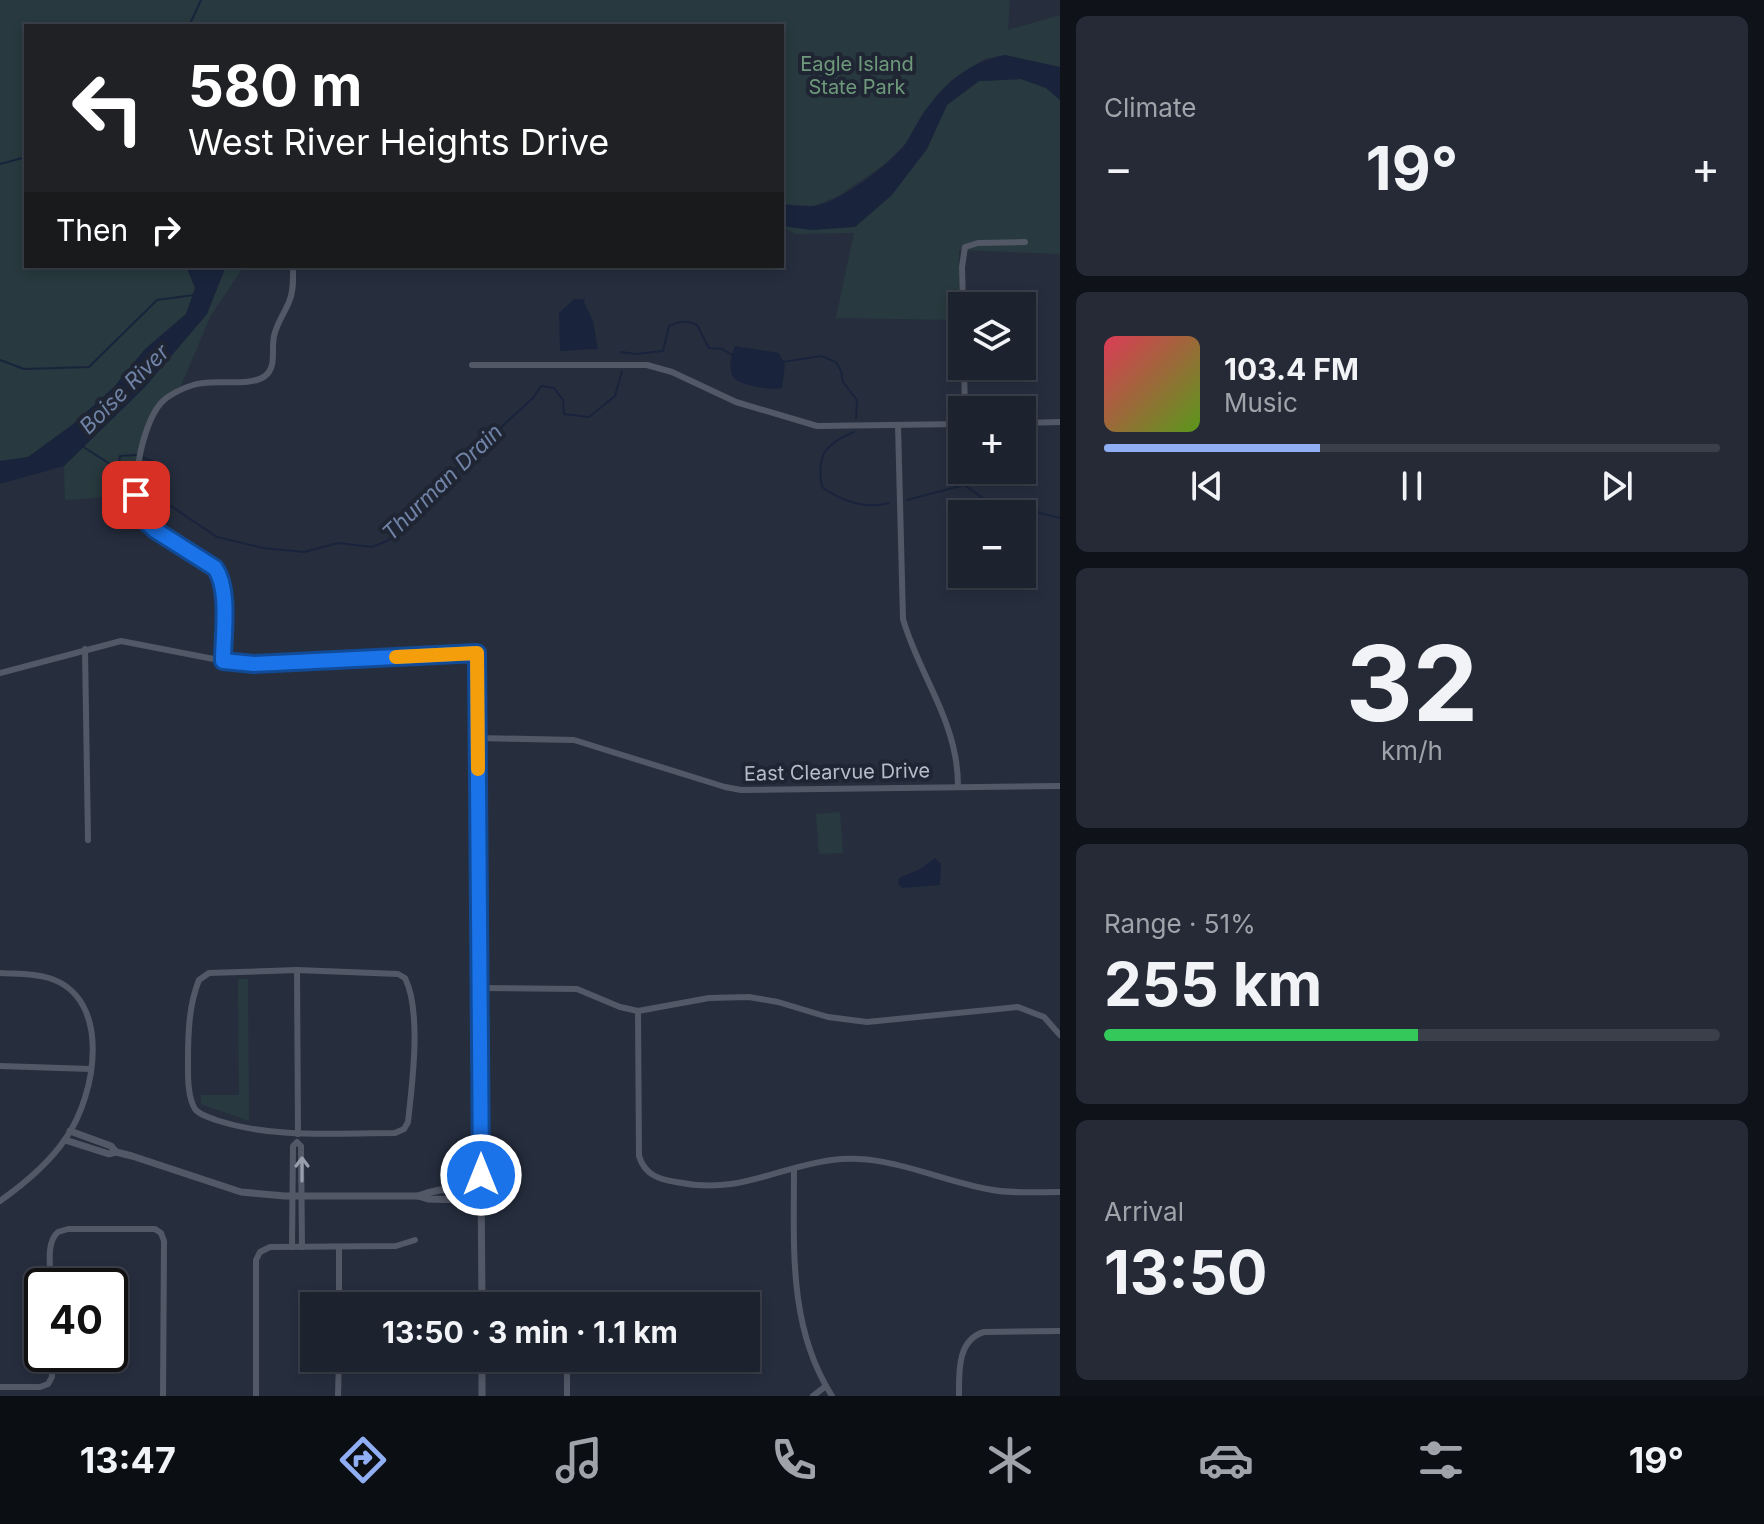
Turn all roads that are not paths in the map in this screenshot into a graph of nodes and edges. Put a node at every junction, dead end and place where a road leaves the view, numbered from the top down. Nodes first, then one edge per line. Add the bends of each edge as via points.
1 (1025, 242) dead end
2 (293, 268) edge
3 (963, 292) edge
4 (472, 365) dead end
5 (1060, 422) edge
6 (1036, 423) edge
7 (948, 424) edge
8 (898, 425) junction
9 (85, 649) junction
10 (477, 653) joint
11 (223, 661) junction
12 (0, 673) edge
13 (478, 738) junction
14 (1060, 786) edge
15 (958, 787) junction
16 (88, 840) dead end
17 (297, 970) junction
18 (0, 973) edge
19 (481, 988) junction
20 (638, 1011) junction
21 (1060, 1035) edge
22 (0, 1066) edge
23 (91, 1069) junction
24 (70, 1131) junction
25 (298, 1133) junction
26 (65, 1140) junction
27 (116, 1152) junction
28 (794, 1169) junction
29 (1060, 1192) edge
30 (481, 1194) junction
31 (297, 1196) junction
32 (0, 1201) edge
33 (415, 1240) dead end
34 (292, 1247) junction
35 (302, 1247) junction
36 (339, 1248) junction
37 (51, 1268) edge
38 (339, 1292) edge
39 (482, 1292) edge
40 (1060, 1331) edge
41 (52, 1372) edge
42 (339, 1372) edge
43 (482, 1372) edge
44 (567, 1372) edge
45 (826, 1386) junction
46 (0, 1387) edge
47 (163, 1396) edge
48 (256, 1396) edge
49 (338, 1396) edge
50 (482, 1396) edge
51 (567, 1396) edge
52 (813, 1396) edge
53 (832, 1396) edge
54 (959, 1396) edge

1 - 3 street via 965,247
2 - 11 street via 292,293 275,333 268,375 194,384 175,393 152,418 140,456 135,492 144,520 215,568 222,582
4 - 8 street via 633,363 817,426
5 - 6 street
7 - 8 street
8 - 15 street via 903,619 949,732
9 - 11 street via 134,642
9 - 12 street
9 - 16 street
10 - 11 street
10 - 13 street
13 - 15 street, East Clearvue Drive via 574,740 733,789
13 - 19 street
14 - 15 street, East Clearvue Drive
17 - 25 street
17 - 25 street via 203,976 189,1024 188,1072 195,1110 202,1115 270,1133
17 - 25 street via 405,978 414,1072 404,1129
18 - 23 street via 50,978 74,994 92,1032
19 - 20 street via 577,989
19 - 30 street
20 - 21 street via 729,996 759,998 857,1022 884,1022 1012,1006 1044,1017
20 - 28 street via 639,1156 647,1173 698,1186 744,1183
22 - 23 street
23 - 24 street
24 - 26 street
24 - 27 street
25 - 31 street via 293,1146
26 - 27 street
26 - 32 street
27 - 31 street via 241,1192
28 - 29 street via 870,1159 989,1189
28 - 45 street via 798,1314
30 - 31 street via 458,1188 418,1196
30 - 39 street
31 - 34 street
31 - 35 street
33 - 36 street
34 - 35 street
34 - 48 street via 270,1247 256,1260
35 - 36 street
36 - 38 street
37 - 47 street via 55,1234 68,1229 161,1233
40 - 54 street via 984,1332 970,1338 961,1358
41 - 46 street via 48,1384 40,1387
42 - 49 street
43 - 50 street
44 - 51 street
45 - 52 street
45 - 53 street

